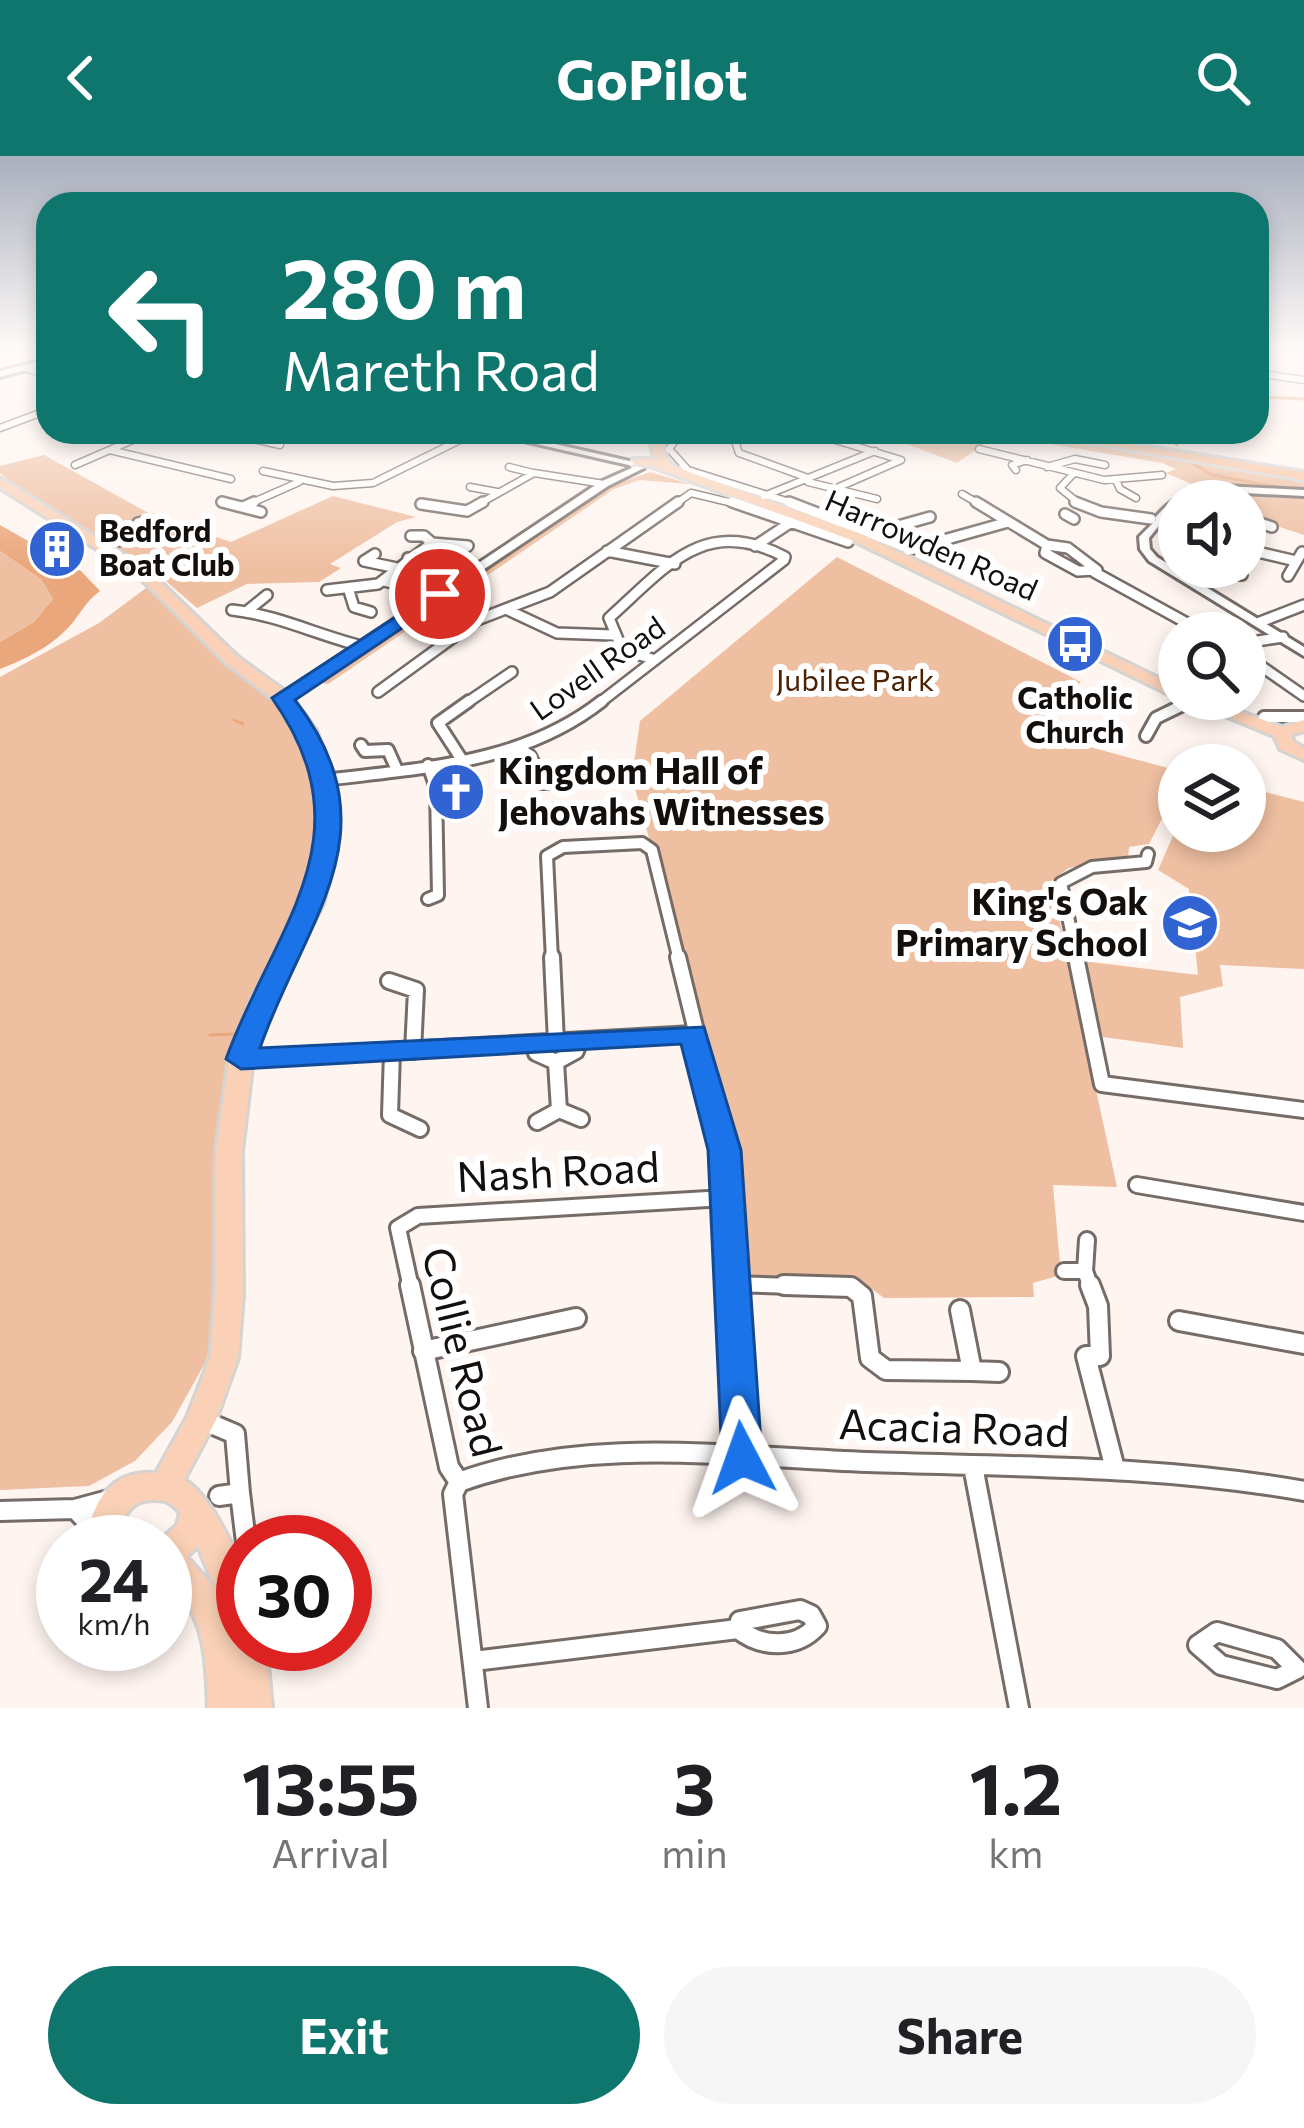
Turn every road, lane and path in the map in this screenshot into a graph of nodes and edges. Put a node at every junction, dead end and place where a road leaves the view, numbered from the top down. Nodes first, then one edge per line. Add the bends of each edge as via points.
1 (124, 444) edge
2 (276, 444) edge
3 (453, 444) edge
4 (551, 444) edge
5 (648, 444) edge
6 (658, 444) edge
7 (673, 444) edge
8 (736, 444) edge
9 (850, 444) edge
10 (1112, 444) edge
11 (1128, 444) edge
12 (280, 445) dead end
13 (1016, 446) dead end
14 (979, 448) dead end
15 (110, 450) junction
16 (875, 451) junction
17 (1006, 454) junction
18 (1028, 459) junction
19 (644, 462) junction
20 (1105, 464) dead end
21 (75, 465) dead end
22 (509, 467) dead end
23 (1046, 467) junction
24 (1010, 470) dead end
25 (248, 471) dead end
26 (263, 471) dead end
27 (534, 473) junction
28 (677, 474) junction
29 (1073, 474) junction
30 (1304, 474) edge
31 (1163, 475) dead end
32 (812, 479) junction
33 (1117, 480) junction
34 (306, 481) junction
35 (0, 482) edge
36 (604, 484) junction
37 (470, 487) dead end
38 (839, 487) junction
39 (498, 492) junction
40 (1266, 492) edge
41 (1304, 493) edge
42 (962, 494) dead end
43 (1130, 497) dead end
44 (759, 498) junction
45 (877, 499) dead end
46 (221, 502) dead end
47 (1087, 507) junction
48 (242, 508) junction
49 (423, 508) dead end
50 (261, 512) dead end
51 (1069, 516) dead end
52 (930, 517) dead end
53 (796, 519) junction
54 (1158, 520) edge
55 (1009, 522) junction
56 (138, 523) dead end
57 (1158, 525) edge
58 (1266, 525) edge
59 (1272, 527) dead end
60 (872, 533) junction
61 (415, 534) dead end
62 (848, 542) dead end
63 (432, 544) junction
64 (1047, 545) junction
65 (104, 546) junction
66 (755, 546) junction
67 (465, 548) dead end
68 (607, 550) junction
69 (1266, 551) edge
70 (903, 552) junction
71 (375, 554) dead end
72 (1299, 554) edge
73 (408, 558) junction
74 (1158, 562) edge
75 (675, 564) junction
76 (448, 567) dead end
77 (397, 568) junction
78 (1094, 572) junction
79 (1288, 578) dead end
80 (384, 581) junction
81 (1202, 588) edge
82 (327, 590) dead end
83 (349, 591) junction
84 (440, 594) junction
85 (266, 596) dead end
86 (1304, 605) edge
87 (232, 610) dead end
88 (508, 610) junction
89 (246, 612) junction
90 (371, 612) dead end
91 (1167, 612) edge
92 (1243, 612) edge
93 (1266, 621) edge
94 (1266, 626) edge
95 (612, 635) junction
96 (1283, 637) junction
97 (1266, 640) edge
98 (362, 646) junction
99 (1304, 652) edge
100 (655, 660) junction
101 (1266, 669) edge
102 (512, 672) dead end
103 (1158, 683) edge
104 (377, 692) dead end
105 (1304, 696) edge
106 (283, 698) junction
107 (1158, 717) edge
108 (1265, 720) edge
109 (1304, 721) edge
110 (1276, 723) junction
111 (1146, 736) dead end
112 (361, 745) dead end
113 (520, 748) junction
114 (1304, 755) edge
115 (462, 760) junction
116 (428, 765) junction
117 (619, 768) dead end
118 (397, 770) junction
119 (325, 780) junction
120 (1148, 854) dead end
121 (438, 897) dead end
122 (389, 981) dead end
123 (693, 1034) junction
124 (556, 1042) junction
125 (579, 1042) junction
126 (534, 1044) junction
127 (413, 1051) junction
128 (392, 1052) junction
129 (241, 1059) junction
130 (556, 1062) junction
131 (559, 1110) junction
132 (1304, 1110) edge
133 (581, 1120) dead end
134 (537, 1122) dead end
135 (421, 1129) dead end
136 (1137, 1185) dead end
137 (725, 1198) junction
138 (1304, 1213) edge
139 (398, 1228) joint
140 (1087, 1240) dead end
141 (1064, 1271) dead end
142 (1085, 1271) junction
143 (731, 1284) junction
144 (960, 1310) dead end
145 (576, 1318) dead end
146 (1179, 1321) dead end
147 (1304, 1344) edge
148 (423, 1351) junction
149 (972, 1371) junction
150 (999, 1372) dead end
151 (194, 1432) junction
152 (742, 1458) junction
153 (973, 1466) junction
154 (1115, 1469) junction
155 (459, 1482) junction
156 (166, 1484) junction
157 (1304, 1491) edge
158 (240, 1493) junction
159 (128, 1494) junction
160 (207, 1508) junction
161 (75, 1509) junction
162 (0, 1511) edge
163 (80, 1515) edge
164 (106, 1515) edge
165 (243, 1515) edge
166 (192, 1531) edge
167 (216, 1550) edge
168 (192, 1580) edge
169 (738, 1629) dead end
170 (474, 1661) junction
171 (251, 1671) edge
172 (226, 1708) edge
173 (254, 1708) edge
174 (478, 1708) edge
175 (1018, 1708) edge

1 - 15 street
2 - 12 street
3 - 34 street via 370,487
4 - 19 street
5 - 19 main road
6 - 28 main road via 661,462
7 - 44 street, Harrowden Road via 688,470
8 - 32 street via 739,453
9 - 16 street
10 - 30 highway
11 - 30 highway
13 - 17 street
14 - 17 street
15 - 21 street
15 - 25 street via 227,480
16 - 32 street
16 - 38 street via 901,460
17 - 18 street
18 - 23 street
18 - 24 street
19 - 28 main road, Harrowden Road
19 - 36 street
20 - 23 street via 1075,455
22 - 27 street
23 - 29 street
26 - 34 street
27 - 36 street
27 - 39 street
28 - 44 main road, Harrowden Road
29 - 33 street
29 - 47 street via 1060,492
31 - 33 street
32 - 38 street
32 - 44 street
33 - 43 street
34 - 48 street
35 - 65 main road
36 - 84 street
37 - 39 street
38 - 45 street
39 - 49 street via 467,511
40 - 41 street
42 - 55 street
44 - 53 main road, Harrowden Road
44 - 60 street, Harrowden Road
46 - 48 street
47 - 51 street
47 - 54 street
48 - 50 street
52 - 60 street
53 - 62 street, Harrowden Road
53 - 66 street
53 - 68 street, Harrowden Road via 697,492
53 - 70 main road, Harrowden Road
55 - 64 street
55 - 70 street
56 - 65 street via 162,526
57 - 74 street via 1144,537
58 - 59 street
60 - 70 street, Harrowden Road
61 - 63 street
63 - 67 street
63 - 73 street
64 - 78 street via 1082,556
64 - 78 street via 1045,553 1071,569
65 - 106 main road
66 - 75 street via 711,541
66 - 100 street, Lovell Road via 784,560
68 - 75 street
68 - 88 street via 550,592
69 - 72 street
70 - 103 main road, Harrowden Road
71 - 77 street via 364,561
72 - 79 street
73 - 76 street
73 - 77 street
75 - 95 street via 608,618
77 - 80 street
78 - 91 street
80 - 83 street
80 - 84 street
81 - 92 street
82 - 83 street
83 - 90 street via 354,607
84 - 98 street
85 - 89 street
86 - 93 street
87 - 89 street
88 - 95 street via 548,633
88 - 104 street via 478,620
89 - 98 street
94 - 96 street
95 - 100 street via 627,652
96 - 97 street
96 - 99 street
98 - 106 street
100 - 113 street, Lovell Road via 577,721
101 - 105 street
102 - 115 street via 438,722
106 - 119 main road via 307,730
107 - 111 street
108 - 110 main road
109 - 110 main road
110 - 114 main road via 1286,745
112 - 118 street via 392,752
113 - 115 street, Lovell Road
113 - 117 street via 543,783 610,777
115 - 116 street, Lovell Road
116 - 118 street, Lovell Road
116 - 121 street via 436,788
118 - 119 street, Lovell Road
119 - 129 main road via 328,848 313,904
120 - 132 street via 1145,862 1092,867 1061,883 1102,1084
122 - 127 street via 416,991
123 - 124 street via 652,850 634,842 563,847 547,856
123 - 125 street
123 - 137 street via 724,1150
124 - 125 street
124 - 126 street
125 - 130 street
126 - 127 street
126 - 130 street
127 - 128 street
128 - 129 street
128 - 135 street via 390,1115
129 - 151 main road via 229,1151 225,1344
130 - 131 street
131 - 133 street
131 - 134 street
136 - 138 street
137 - 139 street, Nash Road via 418,1216
137 - 143 street
139 - 148 street, Collie Road
140 - 142 street
141 - 142 street
142 - 154 street via 1098,1306 1100,1356 1086,1356
143 - 149 street via 850,1287 862,1297 870,1358 886,1370
143 - 152 street
144 - 149 street
145 - 148 street
146 - 147 street
148 - 155 street, Collie Road
149 - 150 street
151 - 156 main road
151 - 158 street via 224,1425 235,1434
151 - 159 main road
152 - 153 street, Acacia Road
152 - 155 street, Acacia Road via 579,1456
153 - 154 street, Acacia Road
153 - 175 street
154 - 157 street, Acacia Road via 1199,1471
155 - 170 street, Collie Road via 453,1494
156 - 159 main road
156 - 160 main road
158 - 160 street
158 - 165 street
159 - 161 street
159 - 164 main road
160 - 166 main road
160 - 167 main road
161 - 162 street
161 - 163 street
168 - 172 main road via 218,1629
169 - 170 street
170 - 174 street, Collie Road
171 - 173 main road

